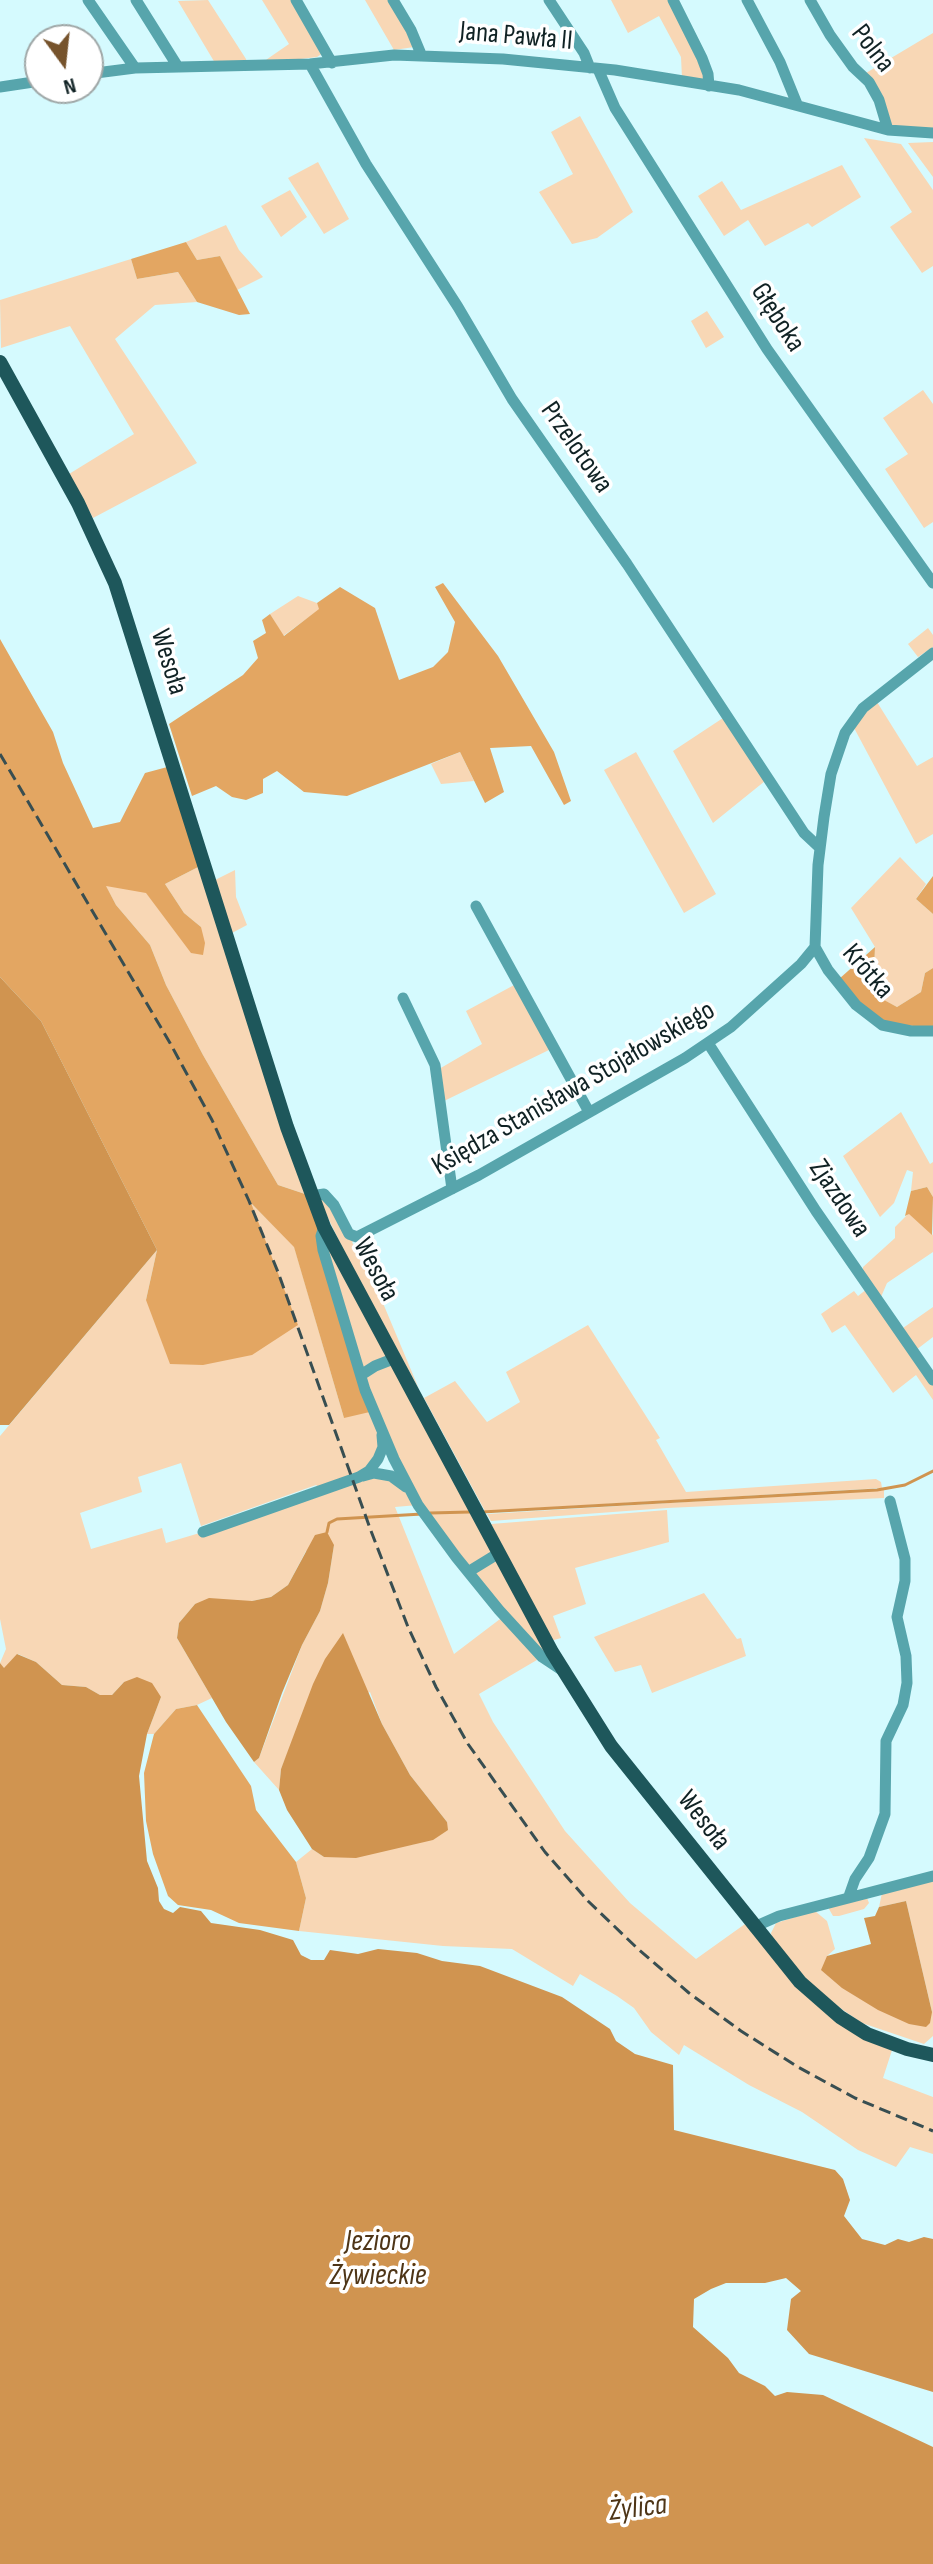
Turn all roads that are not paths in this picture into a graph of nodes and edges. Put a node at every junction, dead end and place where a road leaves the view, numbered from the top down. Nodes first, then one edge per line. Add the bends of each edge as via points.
1 (88, 0) edge
2 (136, 0) edge
3 (296, 0) edge
4 (393, 0) edge
5 (549, 0) edge
6 (673, 0) edge
7 (747, 0) edge
8 (810, 0) edge
9 (421, 54) junction
10 (332, 63) junction
11 (310, 64) junction
12 (178, 67) junction
13 (135, 68) junction
14 (594, 68) junction
15 (104, 72) edge
16 (24, 83) edge
17 (709, 86) junction
18 (0, 87) edge
19 (797, 104) junction
20 (888, 130) junction
21 (933, 133) edge
22 (0, 362) edge
23 (933, 583) edge
24 (933, 653) edge
25 (820, 848) junction
26 (476, 906) dead end
27 (815, 947) junction
28 (403, 998) dead end
29 (933, 1031) edge
30 (708, 1043) junction
31 (589, 1112) junction
32 (452, 1189) junction
33 (311, 1196) junction
34 (324, 1227) junction
35 (393, 1359) junction
36 (361, 1375) junction
37 (933, 1380) edge
38 (382, 1430) junction
39 (359, 1477) junction
40 (416, 1500) junction
41 (890, 1501) dead end
42 (203, 1532) dead end
43 (499, 1553) junction
44 (468, 1572) junction
45 (563, 1671) junction
46 (933, 1876) edge
47 (849, 1896) junction
48 (754, 1927) junction
49 (933, 2055) edge

1 - 13 street
2 - 12 street
3 - 10 street
4 - 9 street
5 - 14 street, Głęboka
6 - 17 street via 702,58
7 - 19 street
8 - 20 street, Polna via 853,67 869,82
9 - 10 street, Jana Pawła II
9 - 14 street, Jana Pawła II
10 - 11 street, Jana Pawła II
11 - 12 street, Jana Pawła II
11 - 25 street, Przelotowa via 512,399 804,833
12 - 13 street, Jana Pawła II
13 - 15 street, Jana Pawła II
14 - 17 street, Jana Pawła II
14 - 23 street, Głęboka via 767,349
16 - 18 street
17 - 19 street, Jana Pawła II
19 - 20 street, Jana Pawła II
20 - 21 street, Jana Pawła II
22 - 33 main road, Wesoła via 78,503 115,583
24 - 25 street via 863,708 845,733 831,774
25 - 27 street
26 - 31 street
27 - 29 street, Krótka via 856,1005 882,1025
27 - 30 street, Księdza Stanisława Stojałowskiego
28 - 32 street via 435,1065
30 - 31 street, Księdza Stanisława Stojałowskiego
30 - 37 street, Zjazdowa
31 - 32 street, Księdza Stanisława Stojałowskiego
32 - 33 street, Księdza Stanisława Stojałowskiego via 357,1237 349,1234 324,1194
33 - 34 main road, Wesoła
34 - 35 main road, Wesoła
34 - 36 street via 323,1250
35 - 36 street
35 - 43 main road, Wesoła
36 - 38 street
38 - 39 street via 378,1459
38 - 40 street
39 - 40 street via 391,1476
39 - 42 street
40 - 44 street
41 - 47 street via 905,1559 897,1617 907,1683 886,1741 885,1814
43 - 44 street
43 - 45 main road, Wesoła
44 - 45 street via 542,1657
45 - 48 main road, Wesoła via 611,1746
46 - 47 street
47 - 48 street
48 - 49 main road, Wesoła via 800,1982 840,2017 882,2040

